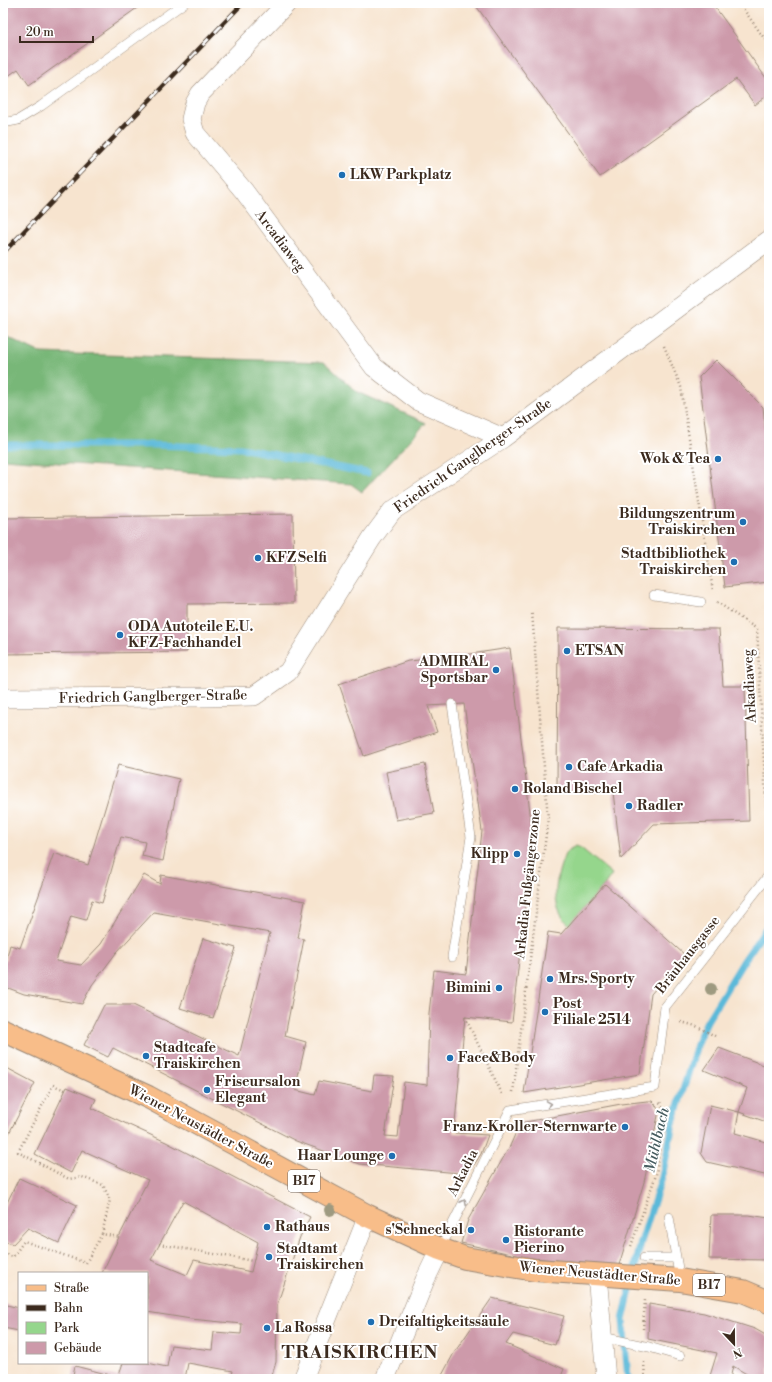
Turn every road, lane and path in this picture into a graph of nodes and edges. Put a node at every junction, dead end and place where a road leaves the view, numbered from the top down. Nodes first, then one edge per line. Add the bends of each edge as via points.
1 (184, 3) edge
2 (287, 3) edge
3 (739, 3) edge
4 (769, 45) edge
5 (3, 123) edge
6 (769, 240) edge
7 (655, 325) junction
8 (503, 438) junction
9 (713, 592) dead end
10 (654, 595) dead end
11 (714, 600) dead end
12 (701, 602) dead end
13 (532, 612) dead end
14 (3, 698) edge
15 (452, 704) dead end
16 (769, 862) edge
17 (769, 875) edge
18 (452, 957) dead end
19 (465, 1017) dead end
20 (696, 1026) dead end
21 (3, 1030) edge
22 (715, 1036) dead end
23 (655, 1087) junction
24 (65, 1090) dead end
25 (510, 1110) junction
26 (368, 1216) junction
27 (669, 1218) dead end
28 (102, 1234) junction
29 (119, 1237) dead end
30 (159, 1244) dead end
31 (440, 1249) junction
32 (629, 1252) dead end
33 (3, 1253) edge
34 (676, 1258) junction
35 (253, 1261) dead end
36 (645, 1268) junction
37 (605, 1275) junction
38 (680, 1280) junction
39 (769, 1302) edge
40 (610, 1338) junction
41 (680, 1356) dead end
42 (303, 1379) edge
43 (386, 1379) edge
44 (606, 1379) edge

1 - 5 lane via 41,106 18,120
2 - 8 street, Arcadiaweg via 200,94 191,119 195,133 244,191 374,367 418,401
3 - 4 path
6 - 7 street, Friedrich Ganglberger-Straße
7 - 8 street, Friedrich Ganglberger-Straße
7 - 9 path via 681,386
8 - 14 street, Friedrich Ganglberger-Straße via 392,511 372,538 288,672 254,696
10 - 12 lane
11 - 16 path, Arkadiaweg via 757,629
13 - 25 path, Arkadia Fußgängerzone via 548,819
15 - 18 lane via 471,837
17 - 23 lane, Bräuhausgasse via 665,1007
19 - 25 path
20 - 22 path
21 - 26 main road, Wiener Neustädter Straße / B17 via 148,1097
25 -> 23 lane
23 - 32 path via 664,1112 656,1175
24 - 28 path via 53,1084 18,1152 69,1179 82,1177 103,1185 110,1200
31 -> 25 lane, Arkadia
26 - 31 main road, Wiener Neustädter Straße / B17
26 - 42 street
27 - 34 lane
28 - 29 path
28 - 33 path via 86,1263 24,1241 13,1257
30 - 35 path
31 - 37 main road, Wiener Neustädter Straße / B17 via 465,1258 535,1270
31 - 43 street
34 - 36 lane
34 - 38 lane
36 - 37 main road, Wiener Neustädter Straße / B17
36 - 38 main road, Wiener Neustädter Straße / B17
37 - 40 street
38 - 39 main road, Wiener Neustädter Straße / B17 via 743,1291
40 - 41 lane
40 - 44 street

